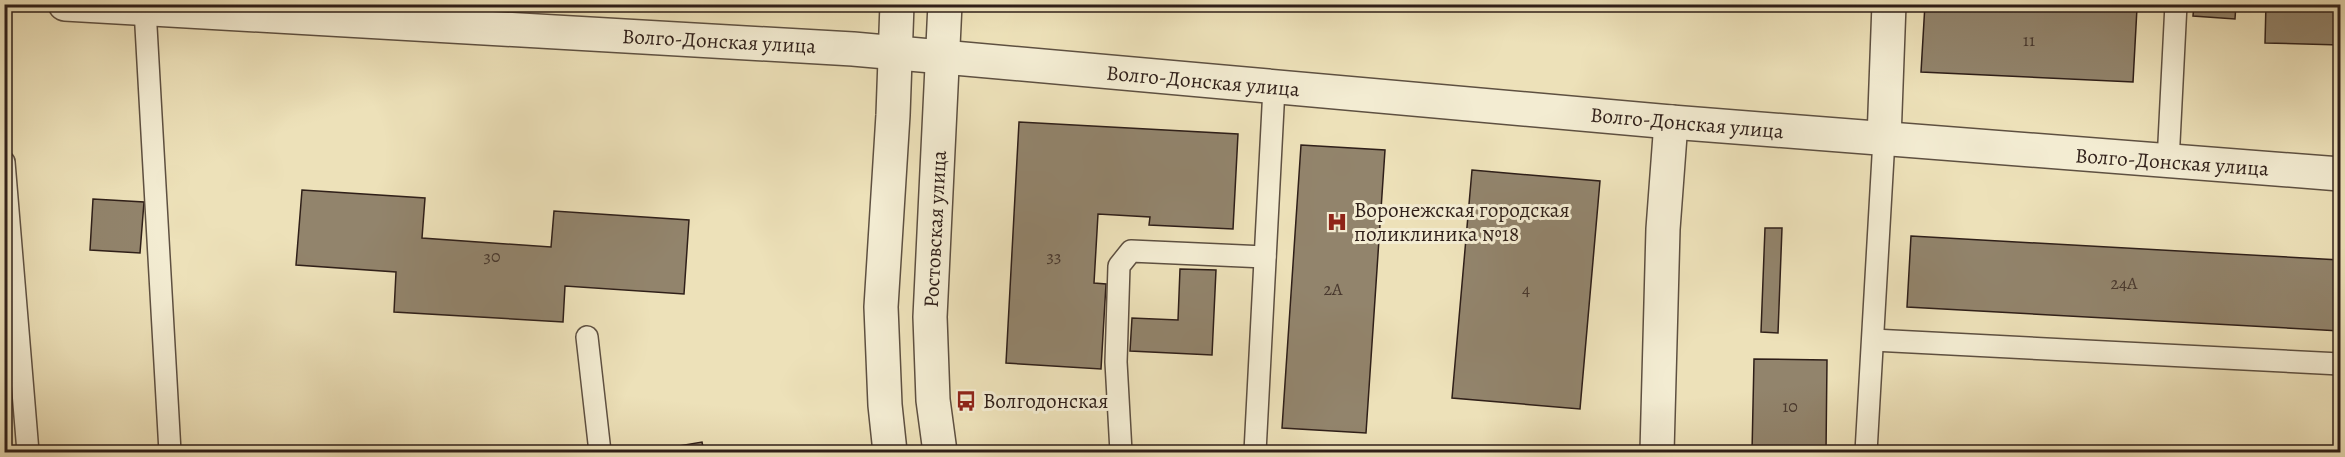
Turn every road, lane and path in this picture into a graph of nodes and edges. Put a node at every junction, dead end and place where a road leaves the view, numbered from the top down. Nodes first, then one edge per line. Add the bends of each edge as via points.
1 (65, 4) edge
2 (897, 4) edge
3 (945, 4) edge
4 (1889, 4) edge
5 (2176, 4) edge
6 (145, 9) junction
7 (346, 13) edge
8 (896, 53) junction
9 (943, 57) junction
10 (1274, 88) junction
11 (1671, 122) junction
12 (1884, 139) junction
13 (4, 162) edge
14 (2168, 162) junction
15 (2340, 174) edge
16 (1265, 257) junction
17 (9, 279) edge
18 (587, 337) dead end
19 (1874, 340) junction
20 (2340, 364) edge
21 (27, 453) edge
22 (171, 453) edge
23 (600, 453) edge
24 (890, 453) edge
25 (940, 453) edge
26 (1121, 453) edge
27 (1255, 453) edge
28 (1657, 453) edge
29 (1866, 453) edge

1 - 6 street, Волго-Донская улица
2 - 8 street
3 - 9 street, Ростовская улица
4 - 12 street
5 - 14 lane
6 - 7 street, Волго-Донская улица
6 - 22 lane
7 - 8 street, Волго-Донская улица
8 - 9 street, Волго-Донская улица
8 - 24 street via 881,307
9 - 10 street, Волго-Донская улица
9 - 25 street, Ростовская улица via 930,317 933,400
10 - 11 street, Волго-Донская улица
10 - 16 lane
11 - 12 street, Волго-Донская улица
11 - 28 street
12 - 14 street, Волго-Донская улица
12 - 19 lane
13 - 17 lane
14 - 15 street, Волго-Донская улица
16 - 26 lane via 1131,251 1119,266 1116,362
16 - 27 lane
17 - 21 lane
18 - 23 lane
19 - 20 lane
19 - 29 lane

